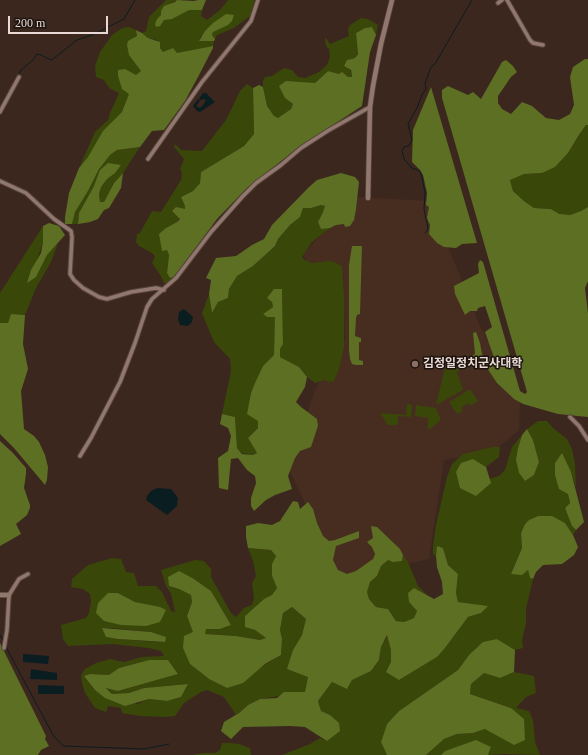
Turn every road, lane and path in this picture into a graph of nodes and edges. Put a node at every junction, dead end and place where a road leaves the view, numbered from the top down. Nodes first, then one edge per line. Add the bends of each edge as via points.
1 (258, 0) edge
2 (392, 0) edge
3 (502, 0) edge
4 (507, 0) edge
5 (498, 3) dead end
6 (543, 45) dead end
7 (19, 77) dead end
8 (370, 107) junction
9 (0, 112) edge
10 (148, 159) dead end
11 (0, 182) edge
12 (368, 198) dead end
13 (164, 290) junction
14 (570, 417) dead end
15 (588, 440) edge
16 (80, 456) dead end
17 (28, 574) dead end
18 (0, 595) edge
19 (9, 595) junction
20 (4, 648) dead end

1 - 10 street via 251,21 202,82
2 - 8 street
3 - 5 street
4 - 6 street via 530,40
7 - 9 street
8 - 12 street
8 - 13 street via 301,148 256,183 211,232
11 - 13 street via 26,193 54,219 71,230 70,274 83,288 107,299 156,288
13 - 16 street via 147,307 124,374
14 - 15 street
17 - 19 street via 19,579
18 - 19 street
19 - 20 street

